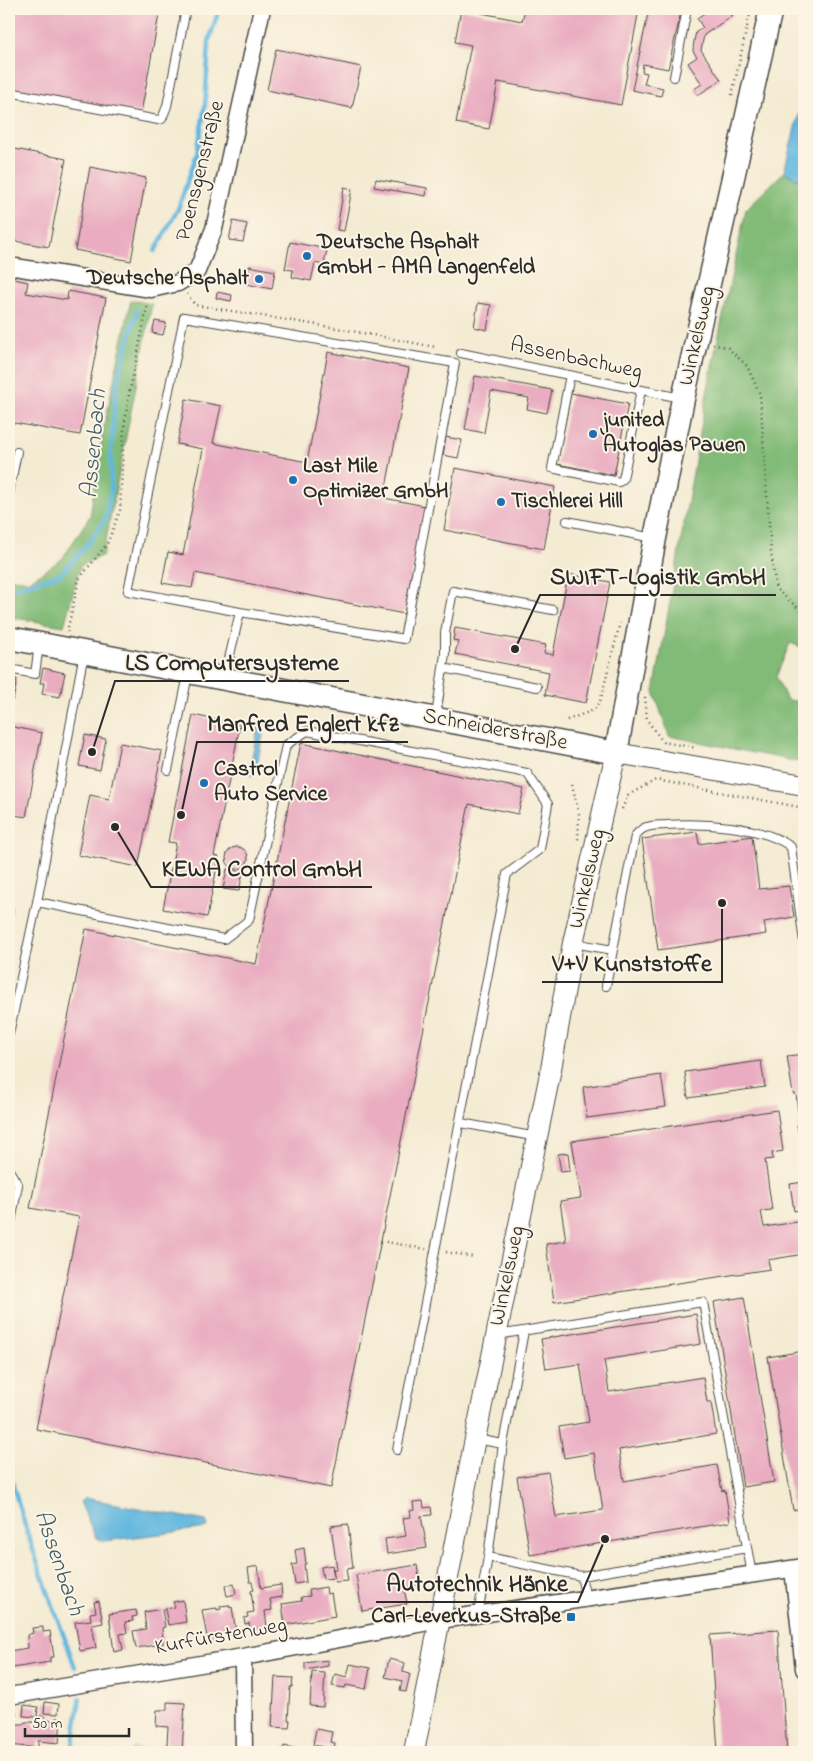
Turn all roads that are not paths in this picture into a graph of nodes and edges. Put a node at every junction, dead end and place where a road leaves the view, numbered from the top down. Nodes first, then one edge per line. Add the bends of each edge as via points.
1 (186, 9) edge
2 (262, 9) edge
3 (687, 9) edge
4 (772, 9) edge
5 (674, 77) dead end
6 (9, 92) edge
7 (9, 266) edge
8 (461, 352) road end
9 (570, 375) junction
10 (641, 390) junction
11 (683, 399) junction
12 (17, 452) dead end
13 (9, 493) edge
14 (567, 521) dead end
15 (655, 538) junction
16 (553, 610) dead end
17 (240, 612) junction
18 (9, 638) edge
19 (39, 643) junction
20 (74, 649) junction
21 (443, 668) junction
22 (9, 669) edge
23 (189, 671) junction
24 (225, 678) junction
25 (537, 687) dead end
26 (435, 718) junction
27 (616, 753) junction
28 (168, 770) dead end
29 (804, 785) edge
30 (37, 902) junction
31 (804, 942) edge
32 (573, 943) junction
33 (613, 950) junction
34 (606, 986) dead end
35 (9, 1034) edge
36 (460, 1122) junction
37 (537, 1137) junction
38 (9, 1170) edge
39 (9, 1232) edge
40 (524, 1331) junction
41 (496, 1335) junction
42 (475, 1439) junction
43 (504, 1444) junction
44 (397, 1450) dead end
45 (747, 1548) junction
46 (488, 1557) junction
47 (799, 1568) edge
48 (752, 1575) junction
49 (581, 1576) junction
50 (586, 1598) junction
51 (478, 1614) junction
52 (440, 1620) junction
53 (243, 1657) junction
54 (804, 1670) edge
55 (9, 1696) edge
56 (244, 1752) edge
57 (414, 1752) edge

1 - 6 lane via 162,119
2 - 7 street, Poensgenstraße via 214,229 197,271 178,283 151,289
3 - 5 lane
4 - 11 main road, Winkelsweg
8 - 9 lane, Assenbachweg
9 - 10 lane, Assenbachweg
9 - 10 lane via 552,468 556,470 619,482 623,479
10 - 11 lane, Assenbachweg
11 - 15 main road, Winkelsweg
12 - 13 lane
14 - 15 lane
15 - 27 main road, Winkelsweg
16 - 21 lane via 454,591 445,633
17 - 17 lane via 404,639 455,363 184,317 128,591
17 - 24 lane
18 - 19 main road, Schneiderstraße
19 - 20 main road, Schneiderstraße
19 - 22 lane via 35,674
20 - 23 main road, Schneiderstraße
20 - 30 lane
21 - 25 lane
21 - 26 lane
23 - 24 main road, Schneiderstraße
23 - 28 lane
24 - 26 main road, Schneiderstraße
26 - 27 main road, Schneiderstraße
27 - 29 street, Schneiderstraße
27 - 32 street, Winkelsweg
30 - 35 lane
30 - 36 lane via 224,939 250,920 286,745 307,731 526,772 548,804 540,849 507,874
31 - 33 lane via 790,847 776,838 749,830 696,823 648,826 635,836
32 - 33 lane
32 - 37 street, Winkelsweg
33 - 34 lane
36 - 37 lane
36 - 44 lane
37 - 41 street, Winkelsweg
38 - 39 lane via 18,1185
40 - 41 lane
40 - 43 lane
40 - 45 lane via 703,1302
41 - 42 street, Winkelsweg
42 - 43 lane
42 - 52 street, Winkelsweg
43 - 46 lane
45 - 48 lane
45 - 49 lane
46 - 49 lane
46 - 51 lane
47 - 48 street
47 - 54 street
48 - 50 street
49 - 50 lane
50 - 51 street
51 - 52 street
52 - 53 street, Kurfürstenweg
52 - 57 street, Winkelsweg
53 - 55 street, Kurfürstenweg
53 - 56 street

